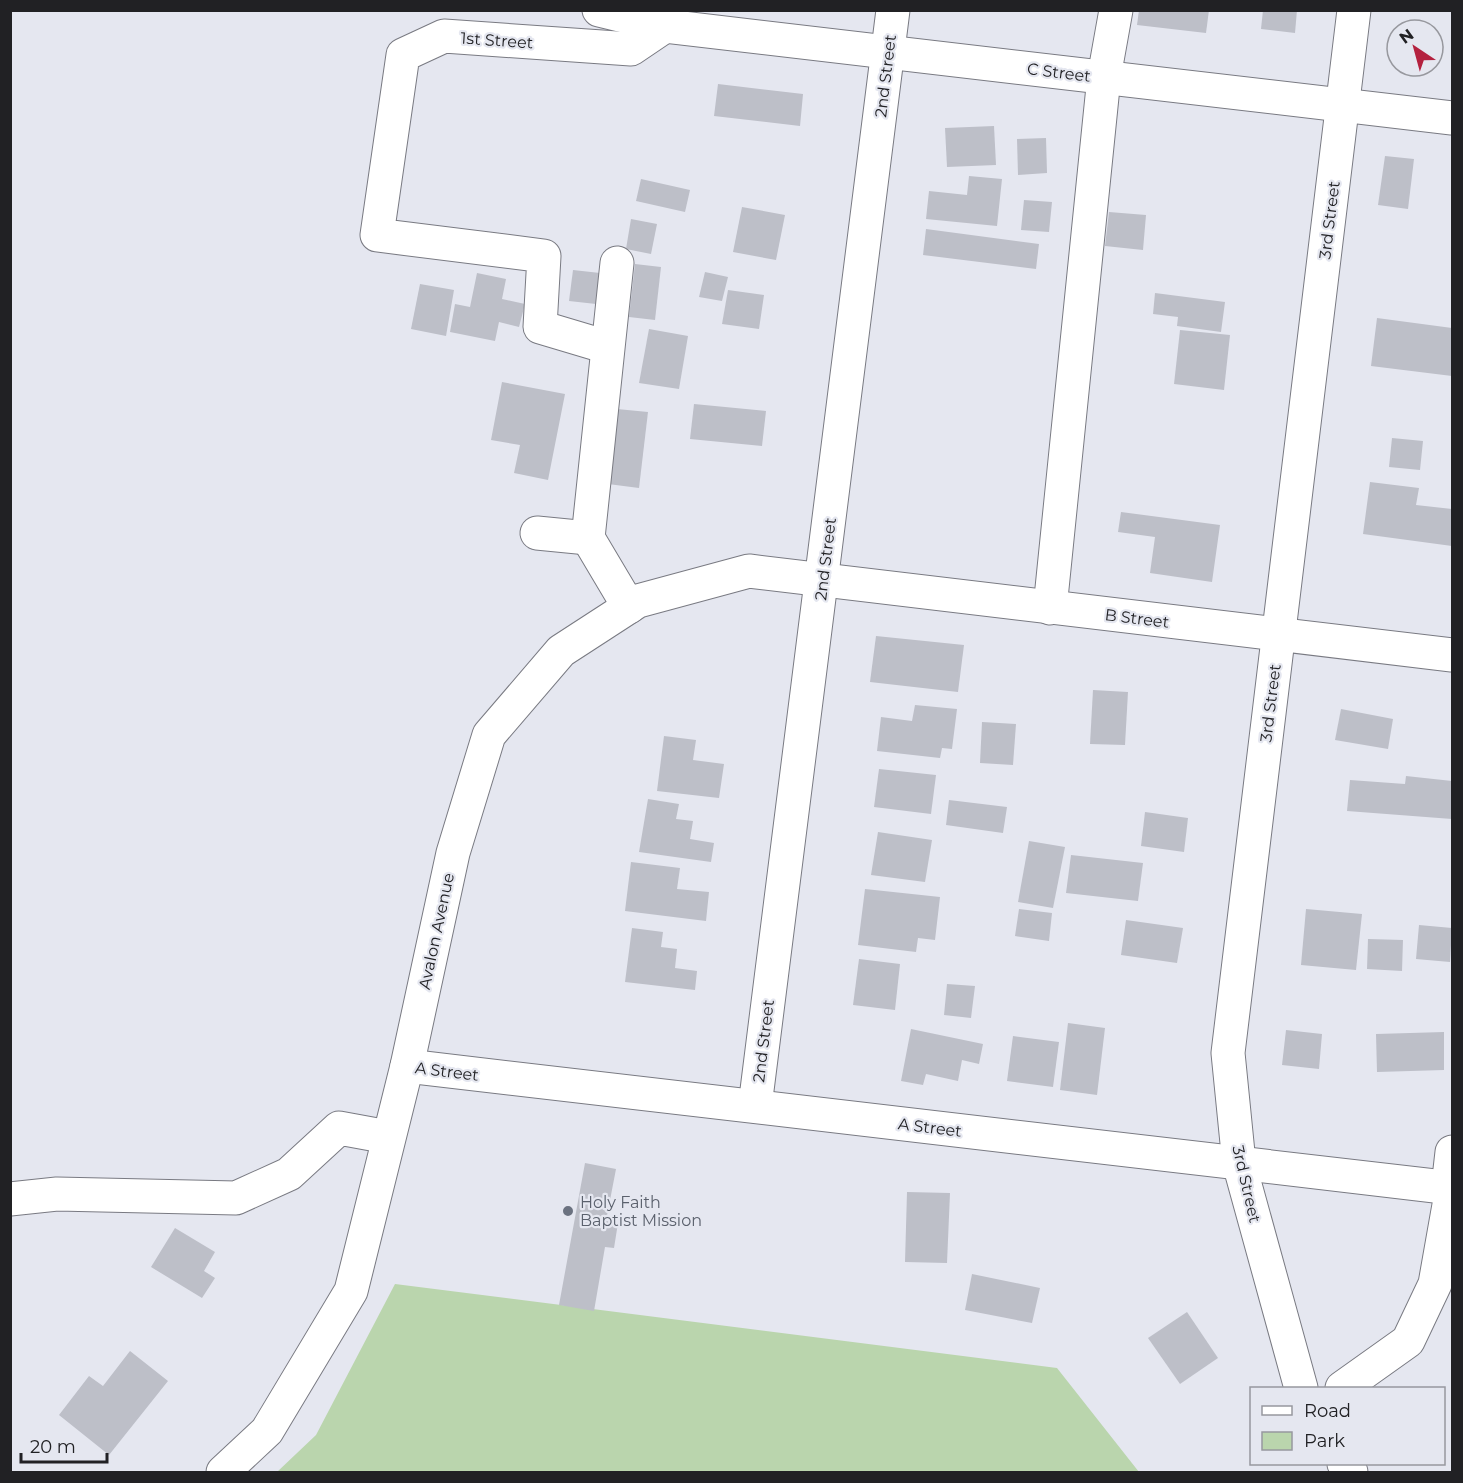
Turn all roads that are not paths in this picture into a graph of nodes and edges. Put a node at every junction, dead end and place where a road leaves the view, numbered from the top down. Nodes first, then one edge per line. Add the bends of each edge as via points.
1 (599, 10) edge
2 (892, 10) edge
3 (1116, 10) edge
4 (1354, 10) edge
5 (665, 26) junction
6 (888, 52) junction
7 (1104, 77) junction
8 (1343, 105) junction
9 (1452, 118) edge
10 (617, 262) dead end
11 (607, 347) junction
12 (537, 533) dead end
13 (588, 538) junction
14 (822, 581) junction
15 (629, 607) junction
16 (1050, 608) junction
17 (1278, 634) junction
18 (1452, 655) edge
19 (407, 1066) junction
20 (755, 1106) junction
21 (388, 1137) junction
22 (1452, 1152) edge
23 (1239, 1163) junction
24 (1451, 1188) edge
25 (10, 1199) edge
26 (1300, 1387) edge
27 (1345, 1387) edge
28 (222, 1473) edge

1 - 5 street
2 - 6 street, 2nd Street
3 - 7 street
4 - 8 street, 3rd Street
5 - 6 street, C Street
5 - 11 street, 1st Street via 631,49 444,36 403,56 377,235 544,256 540,327
6 - 7 street, C Street
6 - 14 street, 2nd Street
7 - 8 street, C Street
7 - 16 street
8 - 9 street, C Street
8 - 17 street, 3rd Street
10 - 11 street
11 - 13 street
12 - 13 street
13 - 15 street
14 - 15 street, Avalon Avenue via 749,571
14 - 16 street, B Street
14 - 20 street, 2nd Street
15 - 19 street, Avalon Avenue via 561,651 489,735 453,853
16 - 17 street, B Street
17 - 18 street, B Street
17 - 23 street, 3rd Street via 1228,1053
19 - 20 street, A Street
19 - 21 street, Avalon Avenue
20 - 23 street, A Street
21 - 25 street via 339,1128 289,1174 236,1198 57,1194
21 - 28 street, Avalon Avenue via 351,1292 267,1431
22 - 24 street
23 - 24 street, A Street
23 - 26 street, 3rd Street
24 - 27 street via 1435,1284 1408,1341

